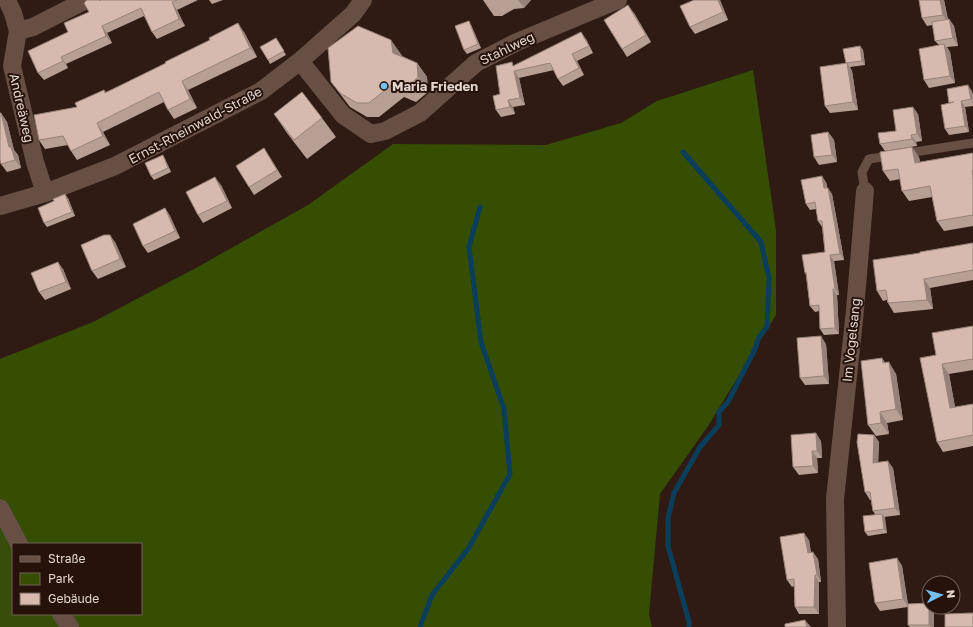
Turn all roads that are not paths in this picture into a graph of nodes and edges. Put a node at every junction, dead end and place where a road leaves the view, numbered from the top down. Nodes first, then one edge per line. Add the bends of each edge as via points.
1 (8, 0) edge
2 (86, 0) edge
3 (363, 0) edge
4 (618, 0) edge
5 (18, 31) junction
6 (300, 61) junction
7 (973, 142) edge
8 (865, 191) joint
9 (45, 193) junction
10 (0, 206) edge
11 (0, 508) edge
12 (18, 543) edge
13 (62, 615) edge
14 (70, 627) edge
15 (837, 627) edge

1 - 5 street, Andreäweg
2 - 5 street via 33,27
3 - 6 street, Ernst-Rheinwald-Straße via 353,14
4 - 6 street, Stahlweg via 517,42 476,64 420,113 385,131 371,134 343,115
5 - 9 street, Andreäweg via 12,66
6 - 9 street, Ernst-Rheinwald-Straße via 261,91 115,166
7 - 8 lane, Im Vogelsang via 869,159 862,172
8 - 15 street, Im Vogelsang via 835,499
9 - 10 street, Ernst-Rheinwald-Straße
11 - 12 street
13 - 14 street

